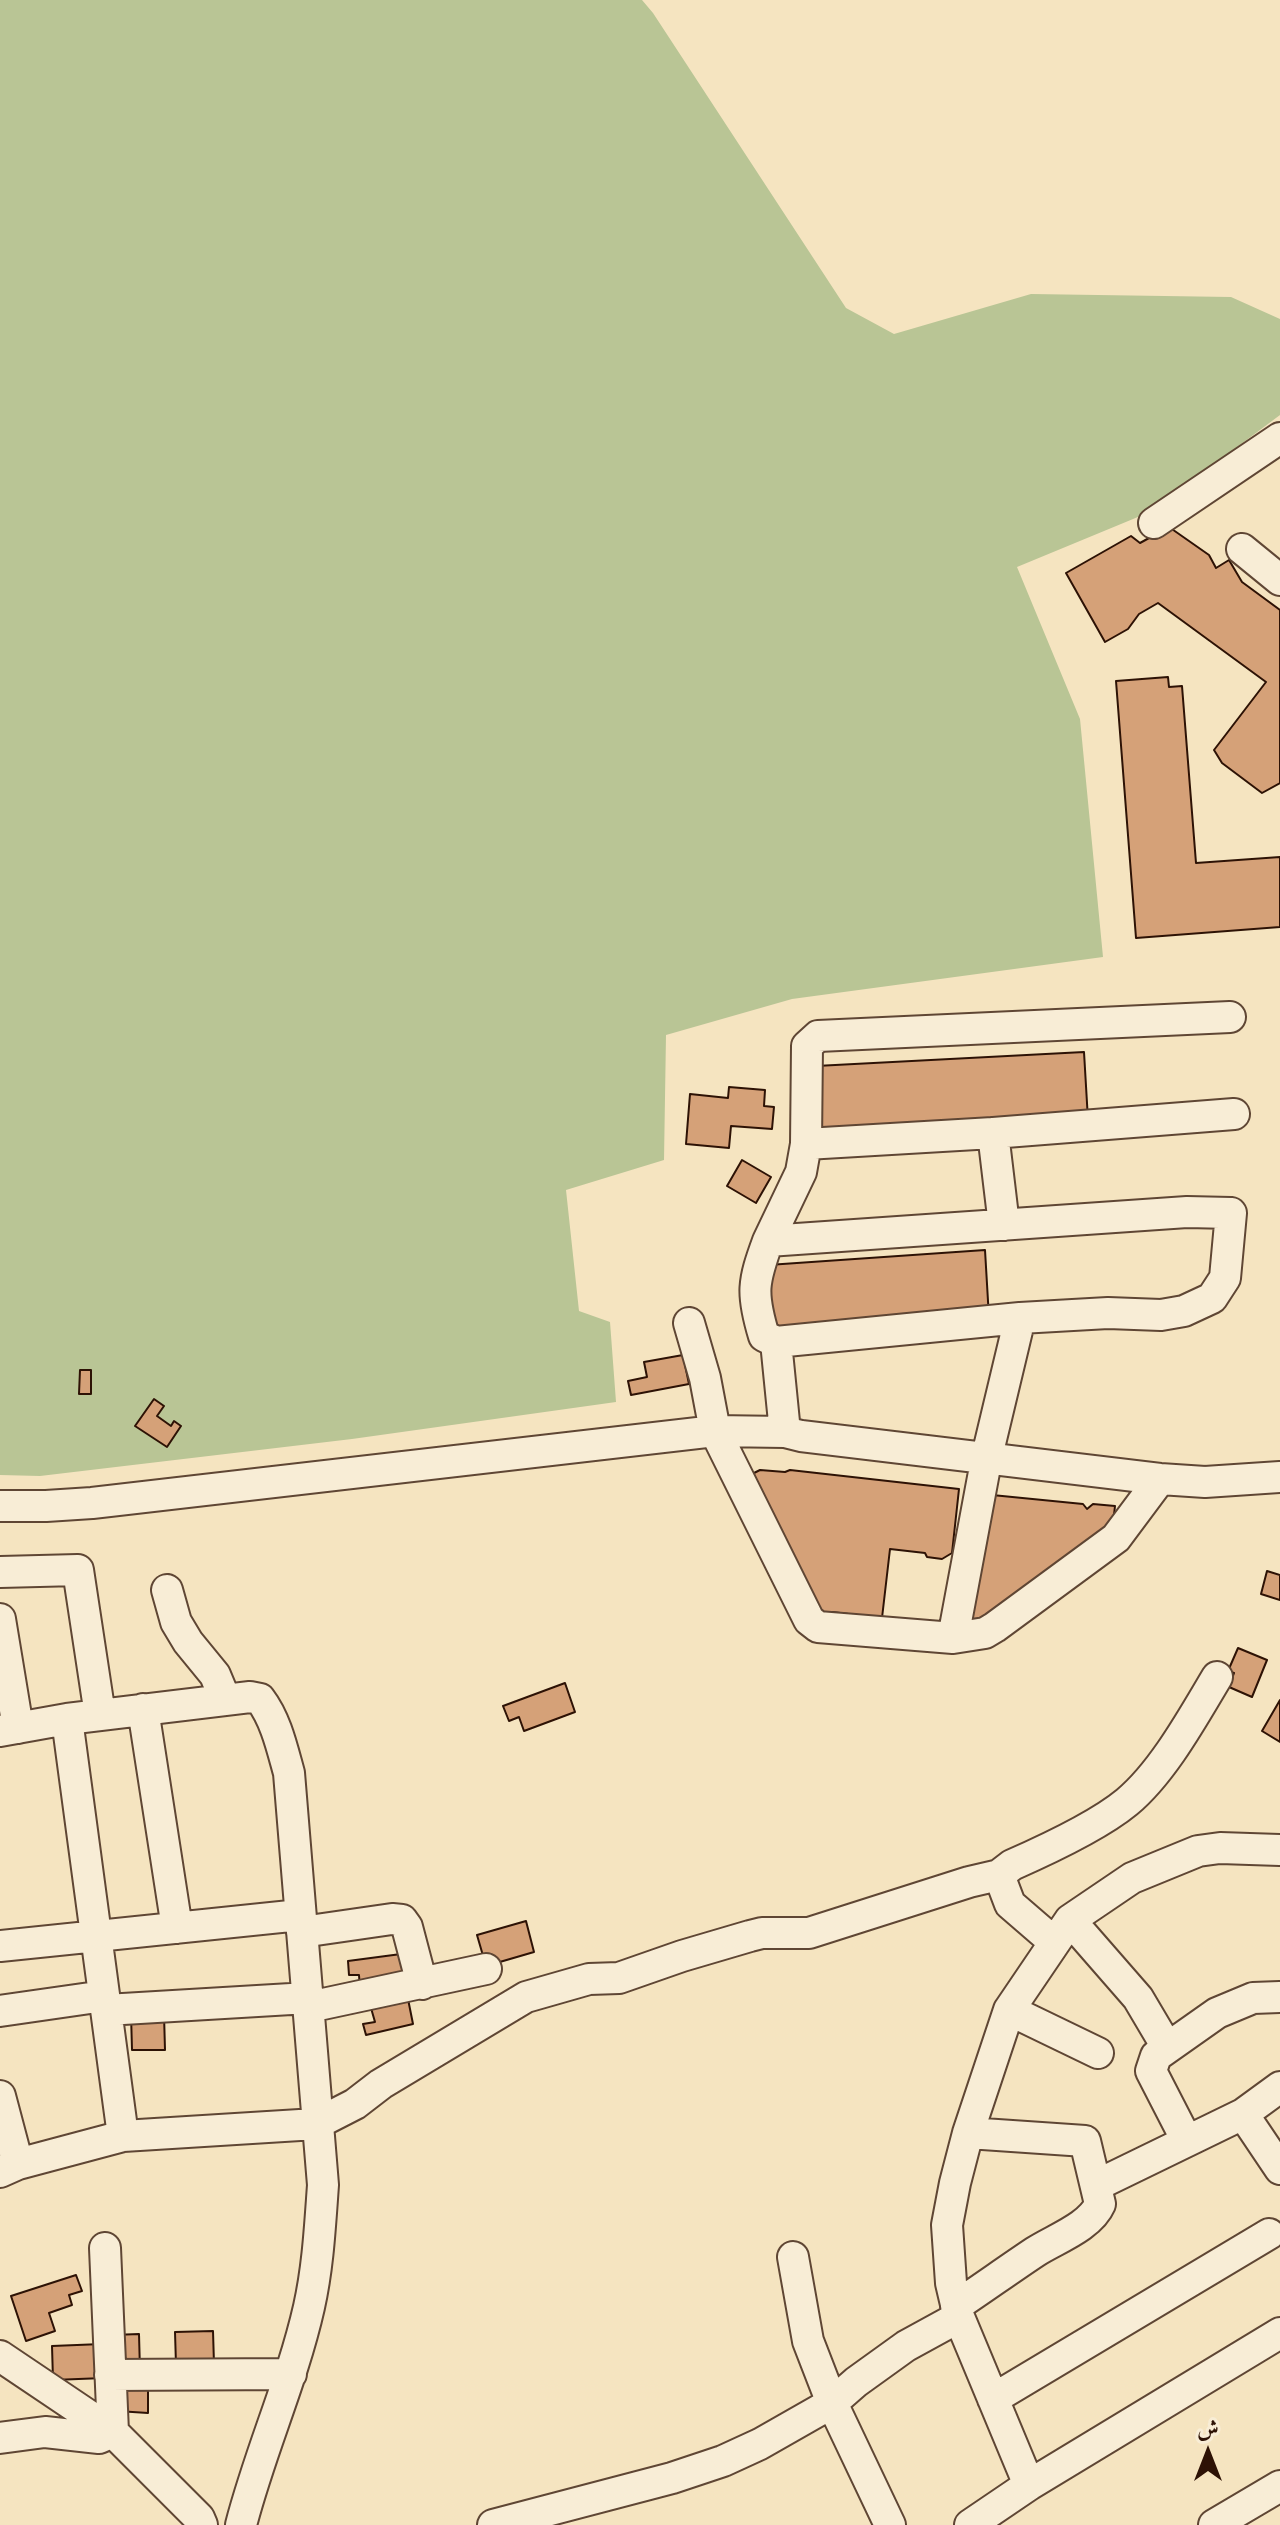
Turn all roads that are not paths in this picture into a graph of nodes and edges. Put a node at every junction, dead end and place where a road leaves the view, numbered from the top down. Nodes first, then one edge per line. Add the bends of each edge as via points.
1 (1280, 438) edge
2 (1154, 523) dead end
3 (1242, 549) dead end
4 (1280, 580) edge
5 (1230, 1017) dead end
6 (1234, 1114) dead end
7 (993, 1133) junction
8 (806, 1144) junction
9 (1004, 1225) junction
10 (768, 1241) junction
11 (1020, 1318) junction
12 (689, 1323) dead end
13 (776, 1342) junction
14 (715, 1431) junction
15 (785, 1432) junction
16 (987, 1456) junction
17 (1280, 1477) edge
18 (1160, 1479) junction
19 (0, 1506) edge
20 (0, 1572) edge
21 (167, 1590) dead end
22 (0, 1619) edge
23 (953, 1638) junction
24 (1217, 1677) dead end
25 (225, 1699) junction
26 (143, 1709) junction
27 (100, 1715) junction
28 (67, 1719) junction
29 (9, 1729) edge
30 (1280, 1850) edge
31 (999, 1875) junction
32 (301, 1923) junction
33 (177, 1928) junction
34 (1062, 1931) junction
35 (95, 1936) junction
36 (0, 1946) edge
37 (486, 1969) dead end
38 (422, 1984) junction
39 (1280, 1997) edge
40 (309, 2002) junction
41 (105, 2003) junction
42 (1009, 2010) junction
43 (0, 2011) edge
44 (1167, 2047) junction
45 (1098, 2053) dead end
46 (1280, 2087) edge
47 (0, 2096) edge
48 (1243, 2114) junction
49 (316, 2124) junction
50 (968, 2133) junction
51 (123, 2136) junction
52 (1187, 2141) junction
53 (9, 2168) edge
54 (1280, 2169) edge
55 (1097, 2185) junction
56 (1269, 2234) dead end
57 (105, 2248) dead end
58 (793, 2257) dead end
59 (958, 2312) junction
60 (1280, 2333) edge
61 (0, 2356) edge
62 (291, 2374) junction
63 (110, 2375) junction
64 (993, 2399) junction
65 (832, 2403) junction
66 (113, 2432) junction
67 (0, 2438) edge
68 (1029, 2485) junction
69 (1280, 2486) edge
70 (202, 2525) edge
71 (241, 2525) edge
72 (493, 2525) edge
73 (890, 2525) edge
74 (970, 2525) edge
75 (1214, 2525) edge

1 - 2 street
3 - 4 street
5 - 8 street via 818,1036 807,1046
6 - 7 street
7 - 8 street
7 - 9 street
8 - 10 street via 801,1172
9 - 10 street
9 - 11 street via 1231,1213 1225,1278 1212,1298 1161,1315
10 - 13 street via 754,1279 756,1312 764,1336
11 - 13 street
11 - 16 street
12 - 14 street
13 - 15 street
14 - 15 street
14 - 19 street via 92,1503
14 - 23 street via 809,1620 818,1627
15 - 16 street
16 - 18 street
16 - 23 street
17 - 18 street
18 - 23 street via 1116,1538 995,1627
20 - 27 street via 78,1570
21 - 25 street via 176,1622 215,1675
22 - 29 street
24 - 31 street via 1175,1747 1128,1801
25 - 26 street
25 - 32 street via 260,1699 275,1730 289,1773
26 - 27 street
26 - 33 street
27 - 28 street
28 - 29 street
28 - 35 street
30 - 34 street via 1220,1848 1178,1857 1132,1878
31 - 34 street via 1010,1904
31 - 49 street via 809,1933 762,1933 619,1978 589,1979 526,1997
32 - 33 street
32 - 38 street via 402,1920
32 - 40 street
33 - 35 street
34 - 42 street
34 - 44 street via 1138,1998
35 - 36 street
35 - 41 street
37 - 38 street
38 - 40 street
39 - 44 street via 1230,2006
40 - 41 street
40 - 49 street
41 - 43 street
41 - 51 street
42 - 45 street
42 - 50 street
44 - 52 street via 1156,2056 1151,2071
46 - 48 street
47 - 53 street
48 - 52 street
48 - 54 street
49 - 51 street
49 - 62 street via 323,2185 319,2251
50 - 55 street via 1085,2141
50 - 59 street via 947,2225
51 - 53 street
52 - 55 street
55 - 59 street via 1099,2207 1081,2225 1037,2251
56 - 64 street
57 - 63 street
58 - 65 street via 808,2341
59 - 64 street
59 - 65 street
60 - 68 street
61 - 66 street
62 - 63 street
62 - 71 street
63 - 66 street
64 - 68 street
65 - 72 street via 760,2444 689,2474
65 - 73 street
66 - 67 street via 99,2438 45,2432
66 - 70 street
68 - 74 street
69 - 75 street

